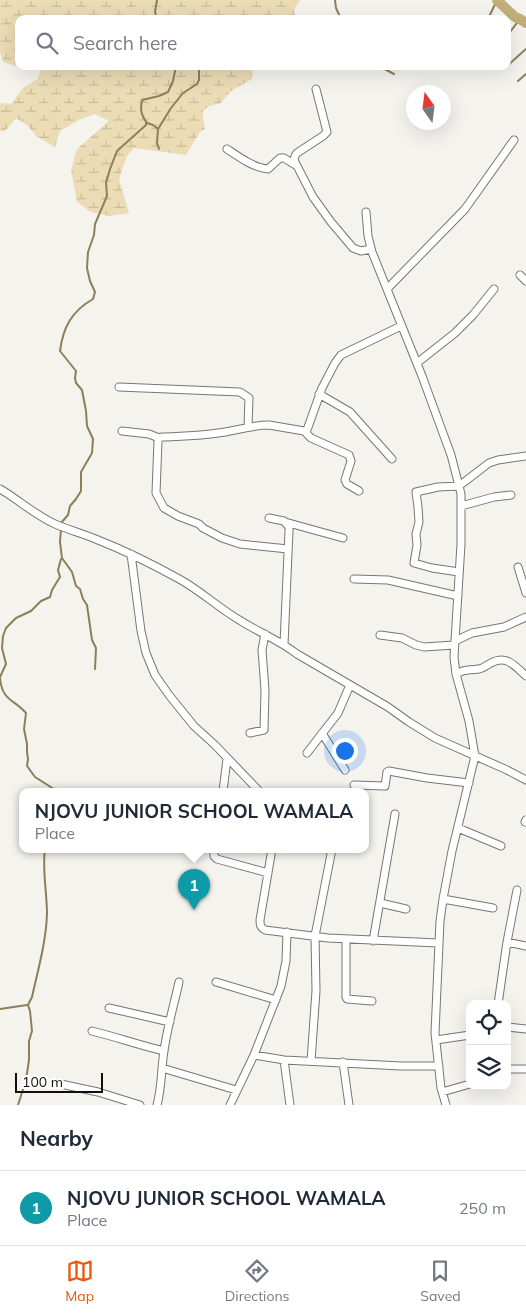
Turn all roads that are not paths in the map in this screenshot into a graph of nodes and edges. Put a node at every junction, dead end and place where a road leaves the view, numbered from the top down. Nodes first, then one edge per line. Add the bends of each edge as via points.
1 (316, 89) dead end
2 (514, 140) dead end
3 (228, 149) dead end
4 (298, 166) junction
5 (366, 212) dead end
6 (371, 249) junction
7 (520, 275) dead end
8 (526, 281) edge
9 (387, 289) junction
10 (494, 289) dead end
11 (401, 326) junction
12 (417, 363) junction
13 (119, 387) dead end
14 (320, 394) junction
15 (248, 427) junction
16 (305, 430) junction
17 (122, 431) dead end
18 (160, 438) junction
19 (526, 456) edge
20 (392, 459) dead end
21 (459, 486) junction
22 (0, 489) edge
23 (359, 491) dead end
24 (511, 495) dead end
25 (461, 506) junction
26 (269, 518) dead end
27 (284, 522) junction
28 (343, 538) dead end
29 (288, 549) junction
30 (131, 554) junction
31 (518, 567) dead end
32 (459, 572) junction
33 (354, 579) dead end
34 (526, 594) edge
35 (458, 596) junction
36 (526, 617) edge
37 (265, 634) junction
38 (380, 635) dead end
39 (454, 643) junction
40 (284, 644) junction
41 (456, 674) junction
42 (526, 676) edge
43 (350, 685) junction
44 (250, 733) dead end
45 (322, 733) junction
46 (307, 753) dead end
47 (475, 756) junction
48 (227, 759) junction
49 (345, 770) dead end
50 (526, 780) edge
51 (469, 783) junction
52 (354, 785) dead end
53 (223, 788) edge
54 (256, 788) edge
55 (395, 814) dead end
56 (458, 828) junction
57 (501, 846) dead end
58 (214, 853) edge
59 (271, 853) edge
60 (331, 853) edge
61 (268, 873) junction
62 (517, 890) dead end
63 (443, 899) junction
64 (380, 903) junction
65 (493, 908) dead end
66 (406, 909) dead end
67 (287, 932) junction
68 (315, 936) junction
69 (346, 939) junction
70 (373, 941) junction
71 (508, 942) junction
72 (438, 943) junction
73 (526, 946) edge
74 (179, 982) dead end
75 (216, 982) dead end
76 (276, 1000) junction
77 (499, 1000) edge
78 (372, 1001) dead end
79 (109, 1008) dead end
80 (170, 1022) junction
81 (511, 1027) edge
82 (526, 1029) edge
83 (92, 1031) dead end
84 (466, 1036) edge
85 (436, 1040) junction
86 (164, 1051) junction
87 (254, 1055) junction
88 (284, 1060) junction
89 (311, 1061) junction
90 (343, 1062) junction
91 (438, 1066) junction
92 (162, 1068) junction
93 (511, 1069) edge
94 (526, 1069) edge
95 (56, 1084) dead end
96 (466, 1085) edge
97 (236, 1090) junction
98 (442, 1092) junction
99 (124, 1103) edge
100 (140, 1105) edge
101 (157, 1105) edge
102 (230, 1105) edge
103 (290, 1105) edge
104 (349, 1105) edge
105 (446, 1105) edge

1 - 4 street via 327,132 297,154 294,158
2 - 9 street via 465,208
3 - 4 street via 266,169 280,158
4 - 6 street via 313,197 353,248 361,251
5 - 6 street
6 - 9 street
7 - 8 street
9 - 11 street
10 - 12 street via 455,333
11 - 12 street
11 - 14 street via 341,355
12 - 21 street
13 - 15 street via 240,392 248,398
14 - 16 street
14 - 20 street via 350,412
15 - 16 street via 269,425
15 - 18 street via 218,434
16 - 23 street via 311,438 349,455 351,461 345,480
17 - 18 street
18 - 29 street via 156,494 164,508 240,544
19 - 21 street via 489,463
21 - 25 street
21 - 32 street via 416,492 419,522 414,563
22 - 30 street via 57,525
24 - 25 street
25 - 32 street
26 - 27 street
27 - 28 street
27 - 29 street via 289,527
29 - 40 street
30 - 37 street via 181,580 238,620
30 - 48 street via 141,631 155,675 194,726
31 - 34 street
32 - 35 street
33 - 35 street via 388,580
35 - 39 street
36 - 39 street via 504,627 472,632
37 - 40 street
37 - 44 street via 262,650 264,730
38 - 39 street via 402,638 424,647
39 - 41 street
40 - 43 street
41 - 42 street via 502,659
41 - 47 street
43 - 45 street via 338,713
43 - 47 street via 435,738
45 - 46 street
45 - 49 street
47 - 50 street
47 - 51 street
48 - 53 street
48 - 54 street
51 - 52 street via 389,770 385,786
51 - 56 street
55 - 64 street
56 - 57 street
56 - 63 street
58 - 61 street via 217,859
59 - 61 street
60 - 68 street
61 - 67 street via 260,925 265,930
62 - 71 street
63 - 65 street
63 - 72 street
64 - 66 street
64 - 70 street
67 - 68 street
67 - 76 street via 286,961
68 - 69 street
68 - 89 street via 316,991
69 - 70 street
69 - 78 street via 346,997
70 - 72 street
71 - 73 street
71 - 77 street
72 - 85 street
74 - 80 street
75 - 76 street
76 - 87 street
79 - 80 street
80 - 86 street
81 - 82 street
83 - 86 street
84 - 85 street
85 - 91 street
86 - 92 street
87 - 88 street
87 - 97 street
88 - 89 street
88 - 103 street
89 - 90 street
90 - 91 street
90 - 104 street
91 - 98 street
92 - 97 street
92 - 101 street
93 - 94 street
95 - 99 street via 98,1092
96 - 98 street
97 - 102 street
98 - 105 street
99 - 100 street

